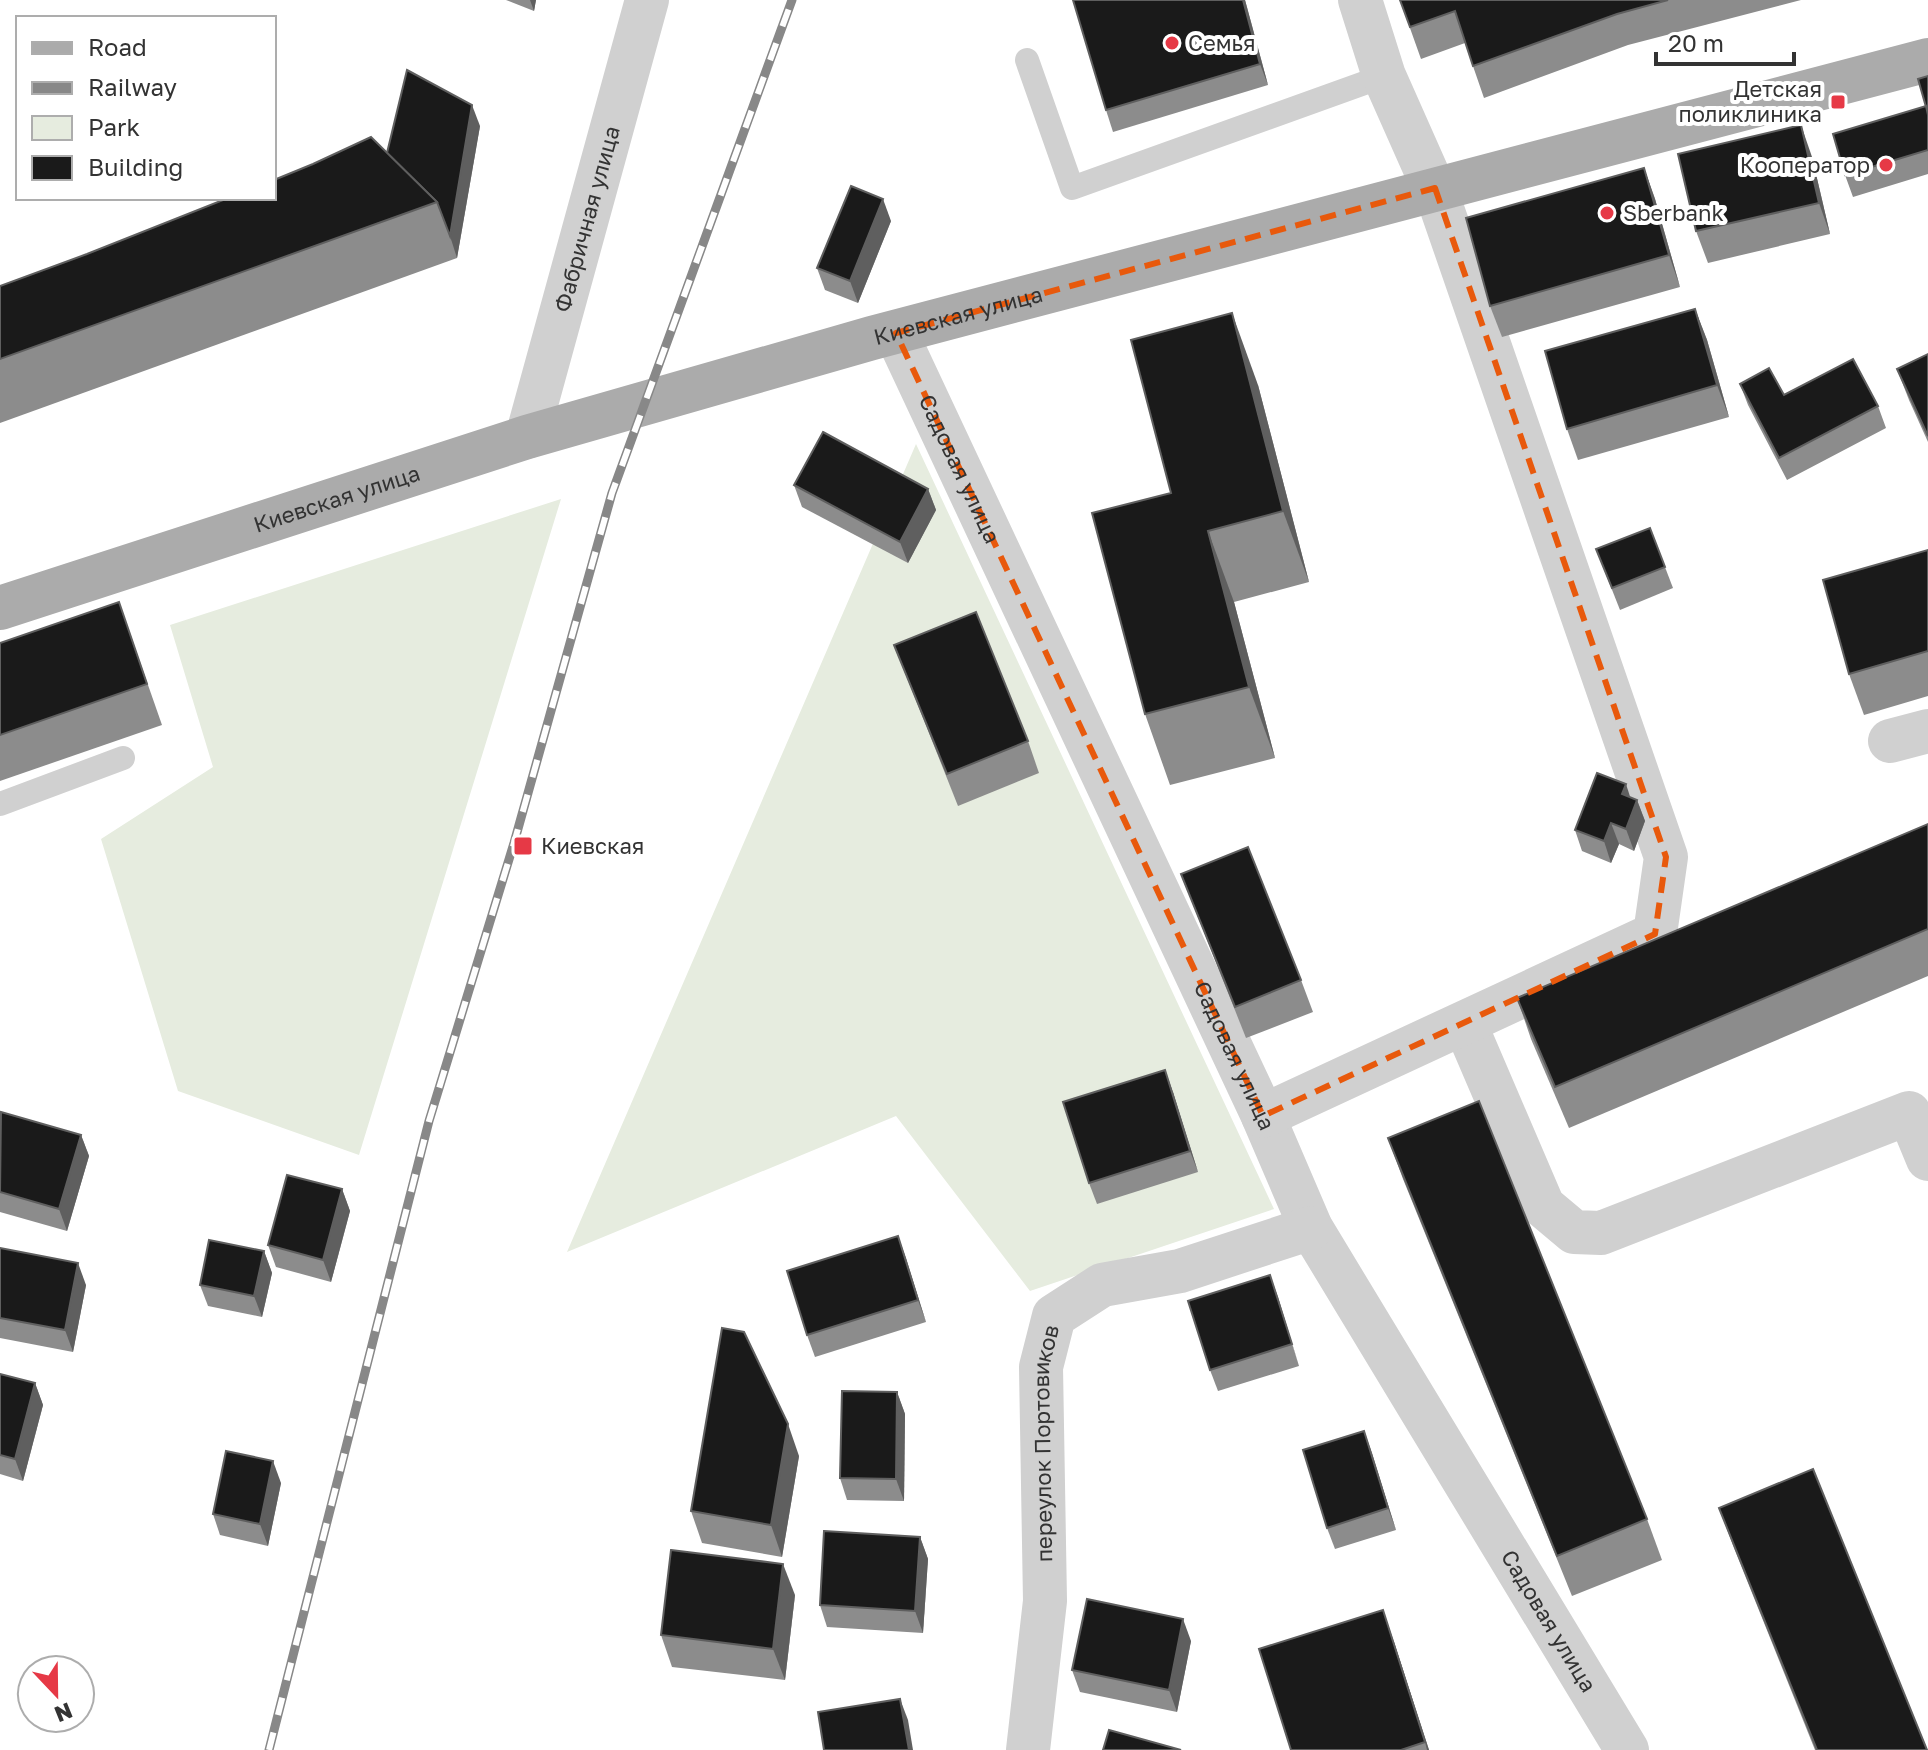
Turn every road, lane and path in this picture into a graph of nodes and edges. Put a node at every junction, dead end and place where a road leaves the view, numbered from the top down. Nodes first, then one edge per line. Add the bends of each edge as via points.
1 (647, 0) edge
2 (1360, 0) edge
3 (1027, 60) dead end
4 (1928, 60) edge
5 (1384, 76) junction
6 (1435, 188) junction
7 (884, 336) junction
8 (527, 437) junction
9 (0, 608) edge
10 (123, 758) dead end
11 (0, 804) edge
12 (1465, 1024) junction
13 (1263, 1116) junction
14 (1928, 1159) edge
15 (1311, 1228) junction
16 (1028, 1750) edge
17 (1627, 1750) edge

1 - 8 street, Фабричная улица
2 - 5 street
3 - 5 lane via 1072,188
4 - 6 main road, Киевская улица
5 - 6 street
6 - 7 main road, Киевская улица
6 - 12 street via 1666,857 1655,934
7 - 8 main road, Киевская улица
7 - 13 street, Садовая улица
8 - 9 main road, Киевская улица
10 - 11 lane
12 - 13 street
12 - 14 street via 1543,1206 1574,1232 1601,1233 1909,1113
13 - 15 street, Садовая улица
15 - 16 street, переулок Портовиков via 1180,1271 1102,1285 1054,1316 1041,1367 1045,1601
15 - 17 street, Садовая улица

